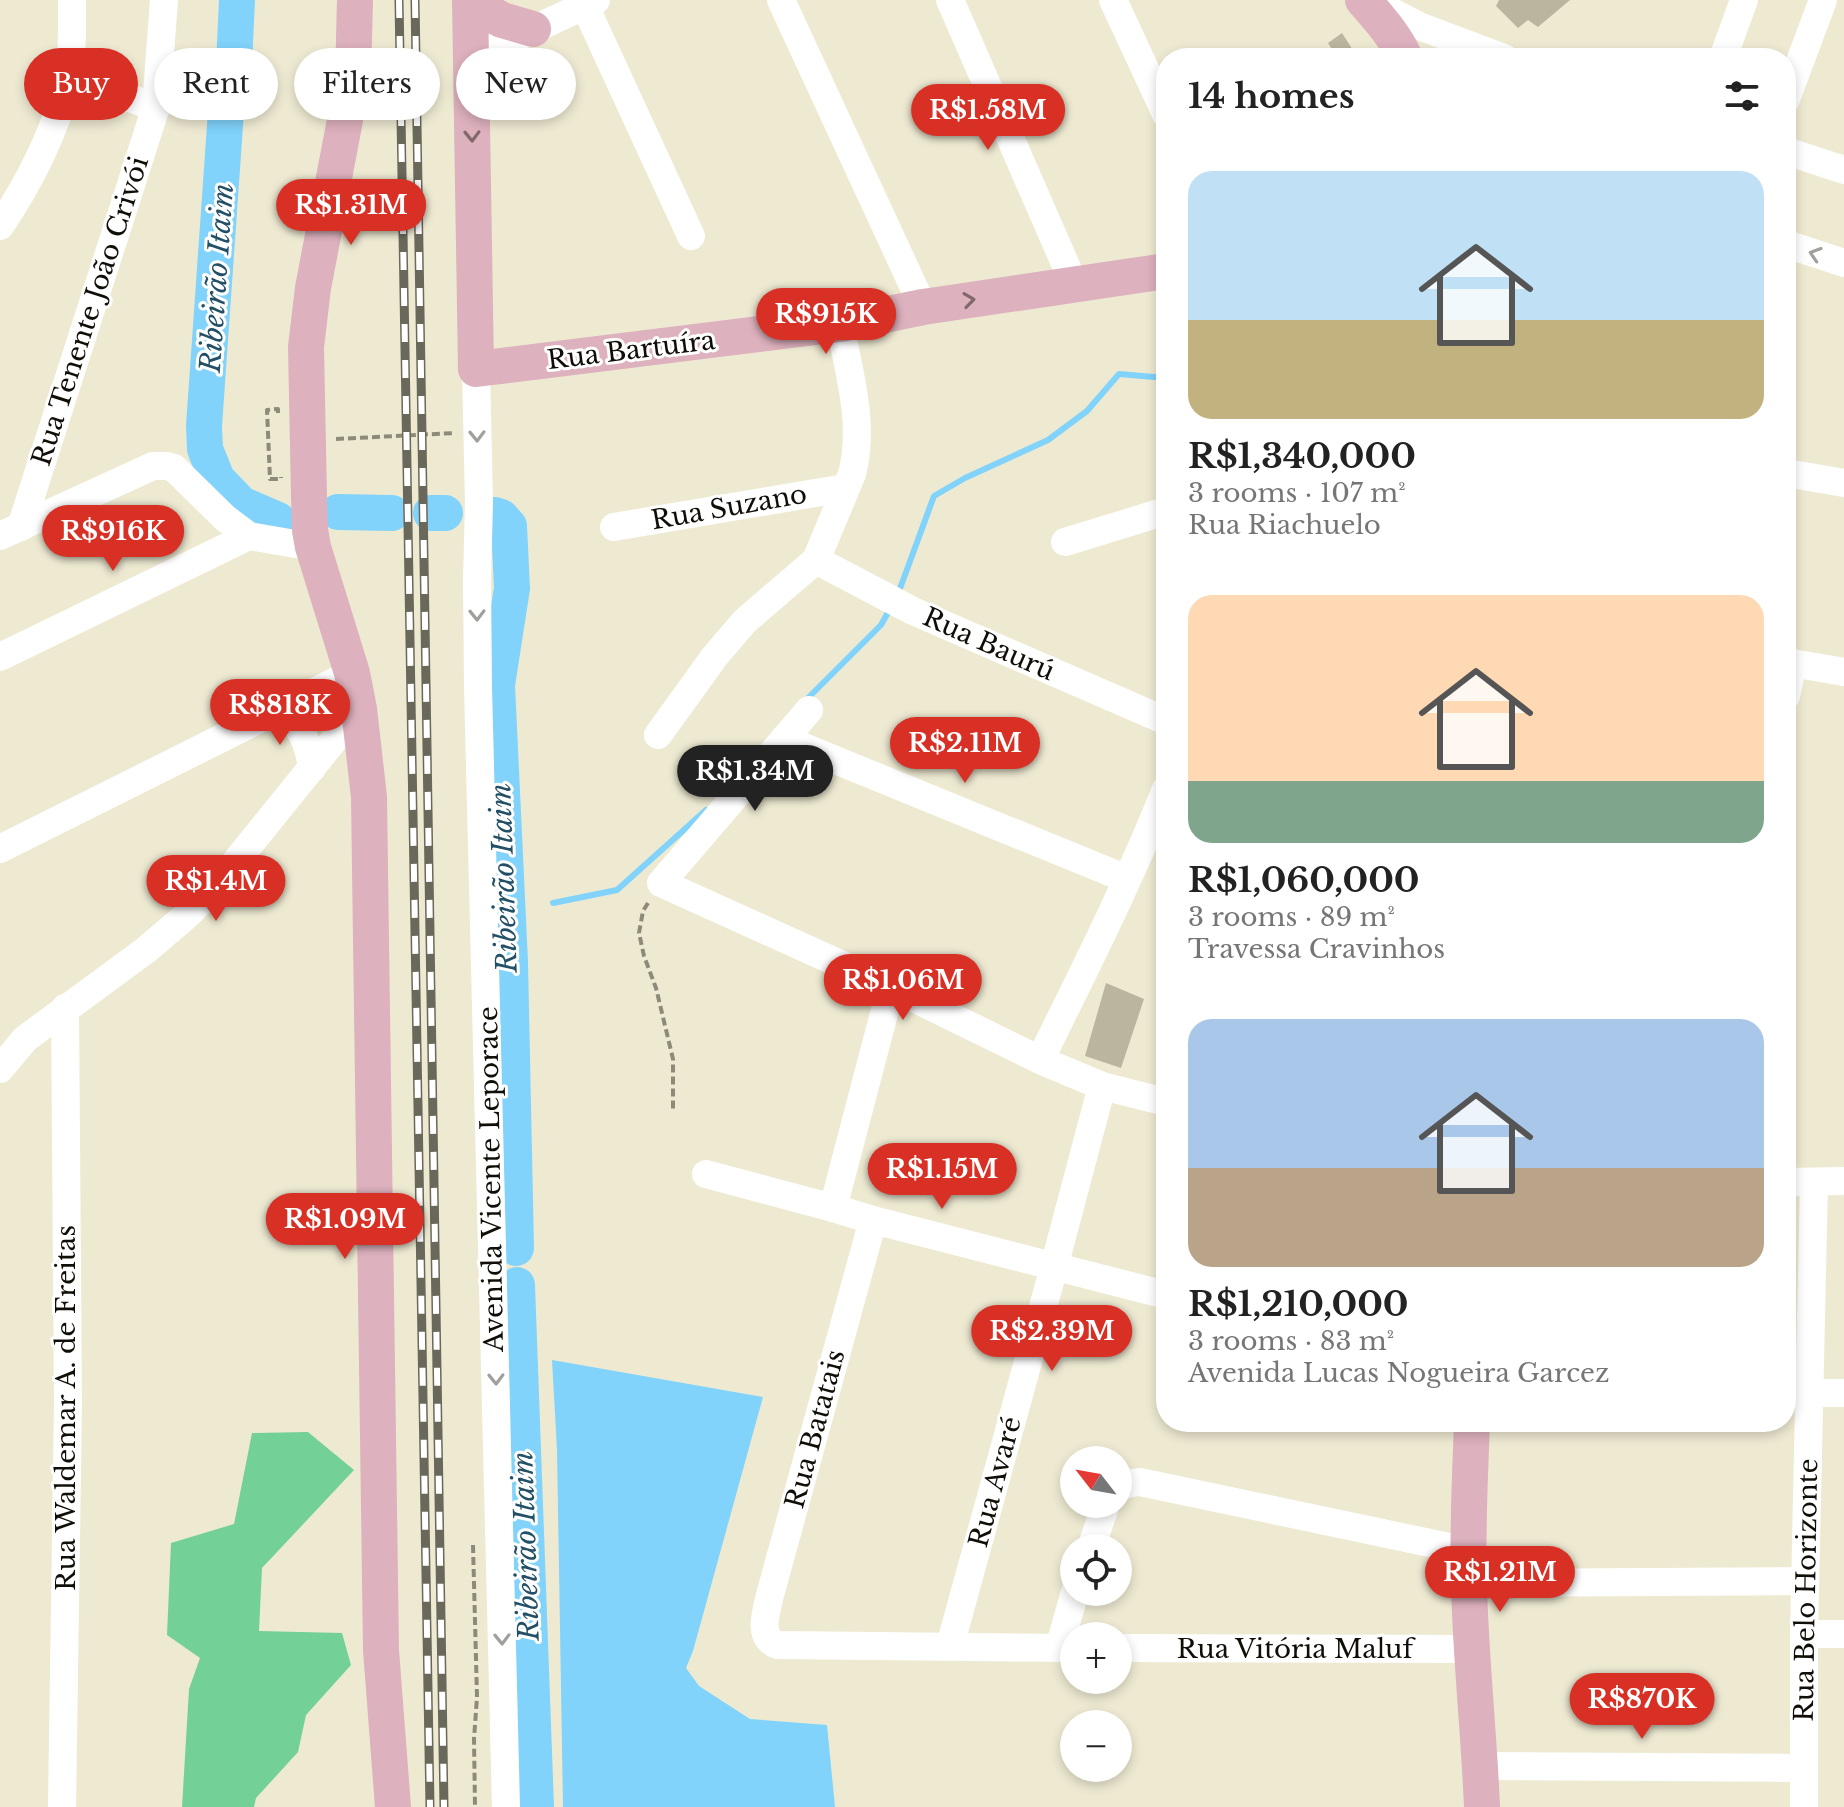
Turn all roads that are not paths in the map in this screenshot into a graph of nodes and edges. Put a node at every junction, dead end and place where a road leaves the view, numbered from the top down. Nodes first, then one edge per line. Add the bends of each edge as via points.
1 (72, 0) edge
2 (164, 0) edge
3 (355, 0) edge
4 (950, 0) edge
5 (1113, 0) edge
6 (1366, 0) edge
7 (1744, 0) edge
8 (1823, 0) edge
9 (470, 1) edge
10 (783, 1) edge
11 (590, 3) edge
12 (1419, 26) junction
13 (533, 29) junction
14 (70, 48) edge
15 (160, 48) edge
16 (471, 48) edge
17 (494, 48) edge
18 (1401, 48) edge
19 (1435, 48) edge
20 (1477, 48) edge
21 (1727, 48) edge
22 (1796, 72) edge
23 (1156, 92) edge
24 (154, 113) edge
25 (54, 120) edge
26 (472, 120) edge
27 (1796, 154) edge
28 (1844, 170) edge
29 (0, 226) edge
30 (691, 236) dead end
31 (1796, 247) edge
32 (1844, 263) edge
33 (1156, 272) edge
34 (1074, 284) junction
35 (923, 307) junction
36 (840, 324) junction
37 (476, 369) junction
38 (1796, 475) edge
39 (1844, 483) edge
40 (845, 488) junction
41 (1156, 514) edge
42 (311, 525) junction
43 (614, 527) dead end
44 (10, 532) edge
45 (249, 536) junction
46 (1065, 542) dead end
47 (816, 560) junction
48 (0, 657) edge
49 (1796, 663) edge
50 (1844, 672) edge
51 (352, 673) junction
52 (280, 708) junction
53 (359, 709) junction
54 (809, 710) dead end
55 (1156, 717) edge
56 (658, 735) dead end
57 (784, 739) junction
58 (312, 768) junction
59 (1156, 845) edge
60 (0, 849) edge
61 (1127, 879) junction
62 (891, 987) junction
63 (65, 1008) junction
64 (1040, 1060) junction
65 (0, 1069) edge
66 (1102, 1086) junction
67 (1156, 1100) edge
68 (706, 1174) dead end
69 (1844, 1181) edge
70 (1800, 1182) edge
71 (833, 1208) junction
72 (873, 1220) junction
73 (1054, 1267) junction
74 (1156, 1292) edge
75 (1798, 1393) edge
76 (1844, 1393) edge
77 (1472, 1432) edge
78 (1132, 1483) edge
79 (1468, 1567) junction
80 (1805, 1581) junction
81 (1804, 1634) junction
82 (1844, 1634) edge
83 (950, 1646) junction
84 (1060, 1648) edge
85 (1132, 1648) edge
86 (1471, 1649) junction
87 (1481, 1766) junction
88 (1804, 1768) junction
89 (62, 1807) edge
90 (393, 1807) edge
91 (506, 1807) edge
92 (1482, 1807) edge
93 (1804, 1807) edge

1 - 14 street
2 - 15 street, Rua Tenente João Crivói
3 - 42 main road via 353,78 306,347
4 - 34 street
5 - 23 street
6 - 12 street
6 - 18 main road
7 - 21 street
8 - 22 street
9 - 13 main road via 502,20
9 - 16 main road
10 - 35 street
11 - 13 street
11 - 30 street
12 - 19 street
12 - 20 street
13 - 17 street
24 - 44 street, Rua Tenente João Crivói
25 - 29 street via 43,153
26 -> 37 main road
27 - 28 street
32 -> 31 street
33 - 34 main road, Rua Bartuíra
35 -> 34 main road, Rua Bartuíra
35 - 36 main road, Rua Bartuíra
36 - 37 main road, Rua Bartuíra
36 - 40 street via 857,416 855,460
37 -> 91 street, Avenida Vicente Leporace via 478,686
38 - 39 street
40 - 43 street, Rua Suzano
40 - 47 street
41 - 46 street
42 - 45 street
42 - 51 main road
44 - 45 street via 153,466 167,466
45 - 48 street
47 - 55 street, Rua Baurú via 913,611
47 - 56 street via 745,621
49 - 50 street
51 - 52 street
51 - 53 main road
52 - 58 street via 300,729
52 - 60 street
53 - 58 street
53 - 90 main road via 369,797 381,1650
54 - 57 street
57 - 61 street
57 - 62 street via 661,883
58 - 63 street via 206,896 146,950
59 - 61 street
61 - 64 street
62 - 64 street
62 - 71 street
63 - 65 street via 25,1039
63 - 89 street, Rua Waldemar A. de Freitas via 68,1403
64 - 66 street
66 - 67 street
66 - 73 street, Rua Avaré
68 - 71 street
69 - 70 street
70 - 75 street, Rua Belo Horizonte
71 - 72 street
72 - 73 street
72 - 83 street, Rua Batatais via 770,1595 767,1638 778,1645
73 - 74 street
73 - 83 street, Rua Avaré
75 - 76 street
75 - 80 street, Rua Belo Horizonte
77 - 79 main road
78 - 79 street
79 - 80 street
79 - 86 main road
80 - 81 street, Rua Belo Horizonte
81 - 82 street
81 - 88 street, Rua Belo Horizonte
83 - 84 street
85 - 86 street, Rua Vitória Maluf
86 - 87 main road
87 - 88 street
87 - 92 main road
88 - 93 street, Rua Belo Horizonte

